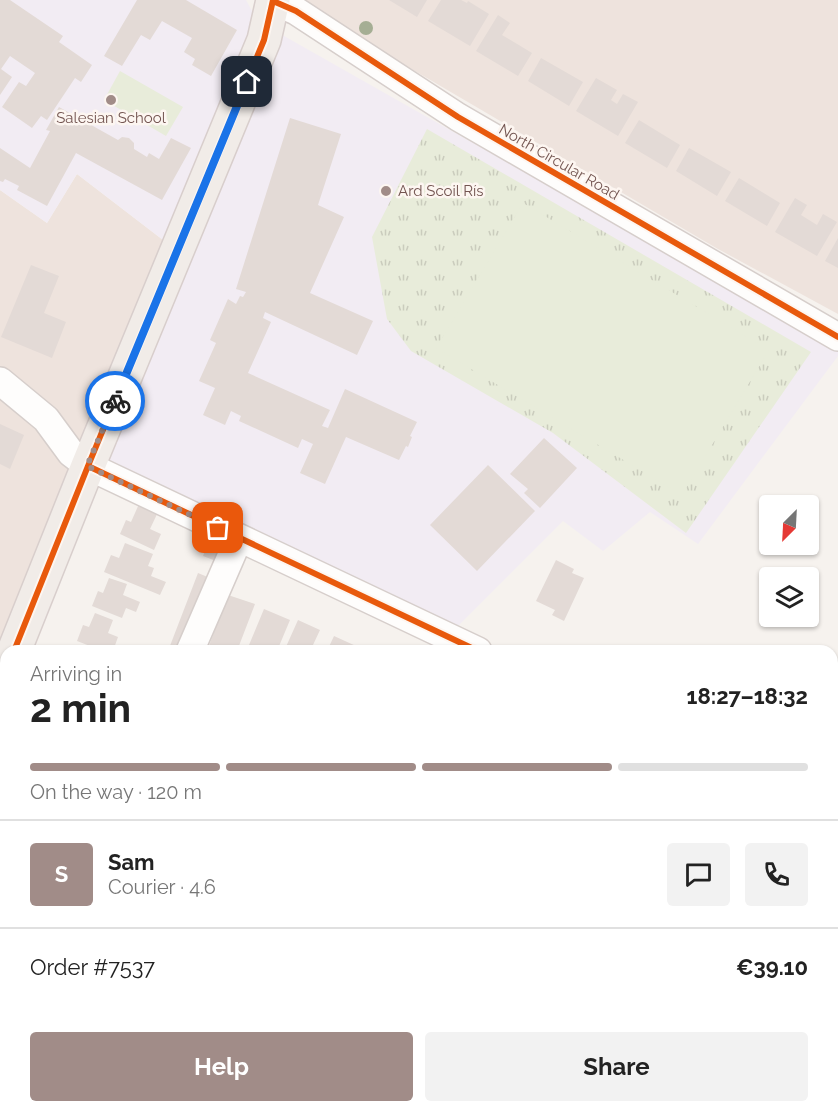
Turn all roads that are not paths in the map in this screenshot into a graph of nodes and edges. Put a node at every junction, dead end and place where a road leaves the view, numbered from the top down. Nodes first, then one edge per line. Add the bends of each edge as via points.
1 (273, 0) edge
2 (838, 337) edge
3 (0, 381) edge
4 (87, 466) junction
5 (239, 538) junction
6 (16, 645) edge
7 (193, 645) edge
8 (465, 645) edge

1 - 2 street, North Circular Road via 458,117
1 - 4 main road via 264,40
3 - 4 street via 46,418 71,453
4 - 5 street
4 - 6 main road
5 - 7 street
5 - 8 street

